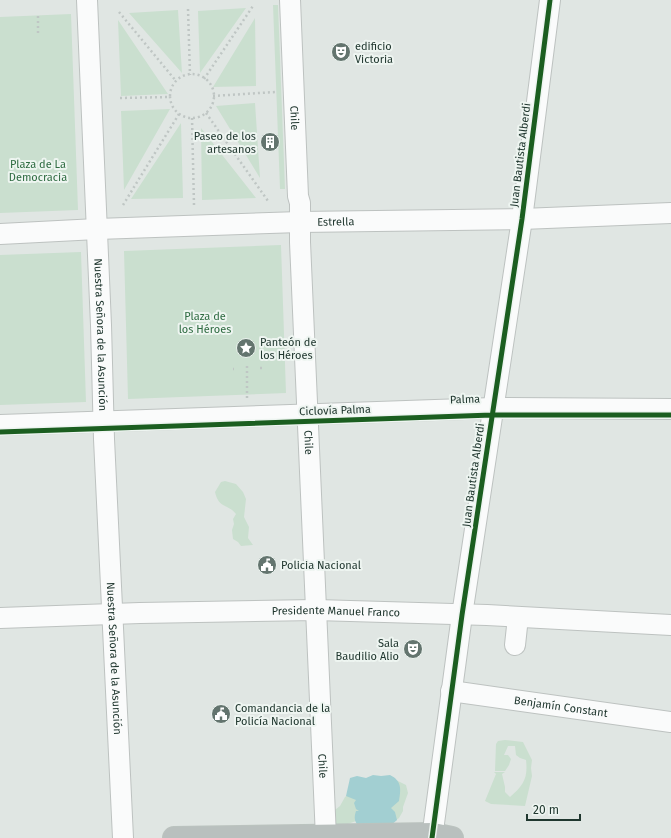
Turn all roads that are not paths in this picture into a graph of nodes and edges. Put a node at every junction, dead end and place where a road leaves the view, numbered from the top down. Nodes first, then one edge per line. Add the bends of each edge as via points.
1 (87, 0) edge
2 (290, 0) edge
3 (550, 0) edge
4 (671, 214) edge
5 (522, 219) junction
6 (300, 222) junction
7 (97, 229) junction
8 (0, 234) edge
9 (493, 408) junction
10 (671, 409) edge
11 (308, 414) junction
12 (104, 421) junction
13 (0, 425) edge
14 (316, 610) junction
15 (114, 614) junction
16 (462, 615) junction
17 (518, 617) junction
18 (0, 618) edge
19 (671, 625) edge
20 (515, 645) dead end
21 (452, 691) junction
22 (671, 722) edge
23 (326, 837) edge
24 (439, 837) edge
25 (123, 838) edge
26 (174, 838) edge

1 - 7 street, Nuestra Señora de la Asunción
2 - 6 street, Chile
3 - 5 street, Juan Bautista Alberdi
4 - 5 street, Estrella
5 - 6 street, Estrella
5 - 9 street, Juan Bautista Alberdi
6 - 7 street, Estrella
6 - 11 street, Chile
7 - 8 street, Estrella
7 - 12 street, Nuestra Señora de la Asunción
9 - 10 street, Palma
9 - 11 street, Palma
9 - 16 street, Juan Bautista Alberdi
11 - 12 street, Palma
11 - 14 street, Chile
12 - 13 street, Palma
12 - 15 street, Nuestra Señora de la Asunción
14 - 15 street, Presidente Manuel Franco
14 - 16 street, Presidente Manuel Franco
14 - 23 street, Chile
15 - 18 street, Presidente Manuel Franco
15 - 25 street, Nuestra Señora de la Asunción
16 - 17 street, Presidente Manuel Franco
16 - 21 street, Juan Bautista Alberdi
17 - 19 street, Presidente Manuel Franco
17 - 20 street
21 - 22 street, Benjamín Constant
21 - 24 street, Juan Bautista Alberdi
23 - 24 highway
23 - 26 highway

